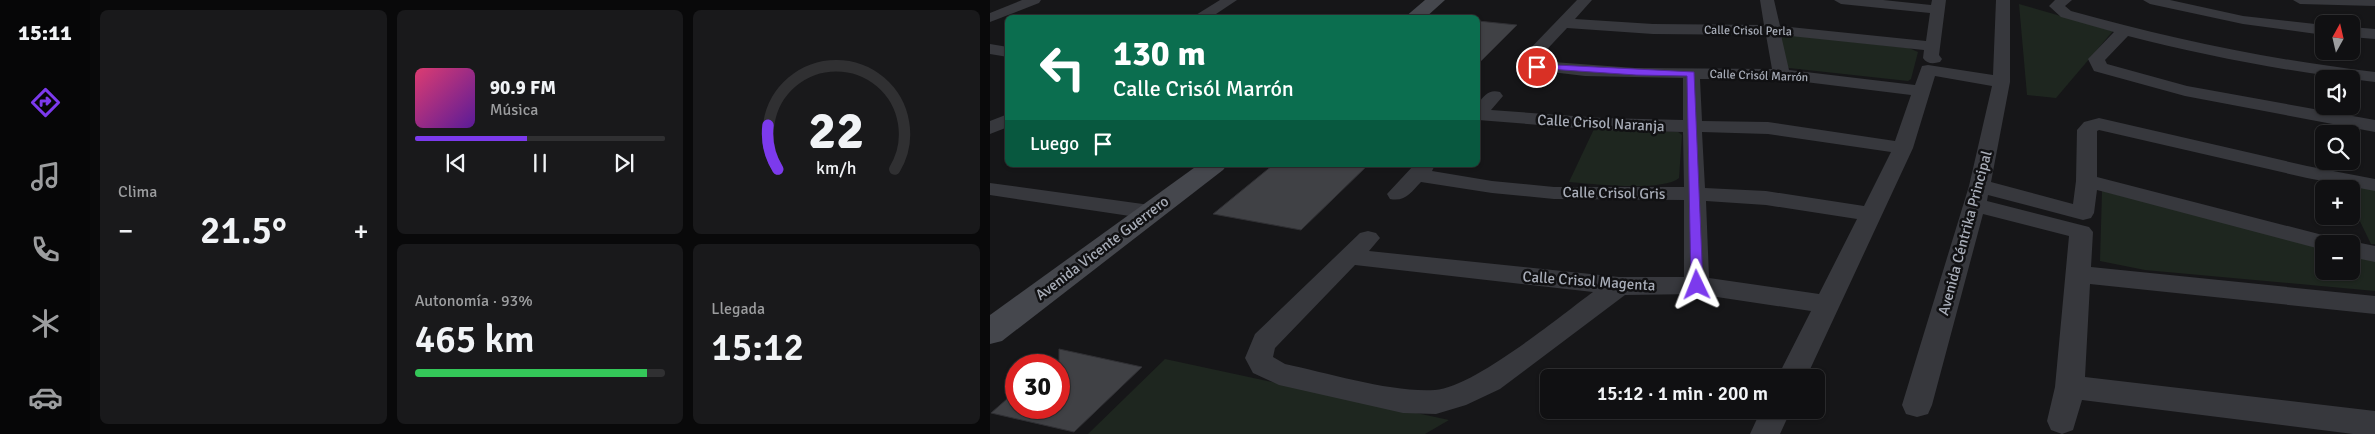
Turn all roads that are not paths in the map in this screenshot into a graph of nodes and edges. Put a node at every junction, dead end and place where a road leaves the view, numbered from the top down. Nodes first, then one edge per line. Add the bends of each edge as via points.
1 (1034, 0) edge
2 (1230, 0) edge
3 (1435, 0) edge
4 (1585, 0) edge
5 (1768, 0) edge
6 (1840, 0) edge
7 (2003, 0) edge
8 (2065, 0) edge
9 (2150, 0) edge
10 (2300, 0) edge
11 (2375, 2) edge
12 (1939, 5) edge
13 (1203, 15) edge
14 (1417, 15) edge
15 (990, 18) edge
16 (1563, 23) junction
17 (2315, 29) edge
18 (1773, 30) junction
19 (2124, 31) junction
20 (2360, 33) edge
21 (2375, 34) edge
22 (990, 50) edge
23 (1005, 52) edge
24 (1930, 58) junction
25 (1691, 73) junction
26 (1781, 74) junction
27 (2001, 75) junction
28 (2375, 77) edge
29 (1921, 91) junction
30 (1494, 96) dead end
31 (1480, 112) edge
32 (1480, 114) edge
33 (1005, 120) edge
34 (1694, 126) junction
35 (2375, 126) edge
36 (990, 128) edge
37 (1903, 148) junction
38 (1211, 167) edge
39 (1421, 170) edge
40 (2087, 181) junction
41 (2375, 184) edge
42 (990, 189) edge
43 (1398, 194) dead end
44 (1694, 194) junction
45 (1978, 195) junction
46 (1150, 212) junction
47 (1872, 214) junction
48 (2082, 222) junction
49 (2315, 240) edge
50 (2360, 251) edge
51 (2375, 254) edge
52 (2078, 274) junction
53 (1697, 285) junction
54 (1619, 286) junction
55 (1826, 304) junction
56 (2375, 305) edge
57 (990, 332) edge
58 (1795, 369) edge
59 (2070, 387) junction
60 (1917, 405) dead end
61 (1772, 419) edge
62 (2062, 421) dead end
63 (2375, 424) edge
64 (1765, 434) edge

1 - 15 street
2 - 13 street
3 - 14 main road
4 - 16 street
5 - 18 street
6 - 12 street
7 - 27 street, Avenida Céntrika Principal
8 - 19 street via 2056,6 2060,11
9 - 17 street via 2243,20
10 - 11 street
12 - 24 street
16 - 18 street, Calle Crisol Perla via 1653,29
16 - 25 street, Calle Crisól Marrón via 1530,58 1530,63 1537,67
18 - 24 street, Calle Crisol Perla
18 - 26 street
19 - 28 street via 2245,59
19 - 35 street via 2096,59 2106,70 2185,91
20 - 21 street
22 - 23 street
24 - 27 street, Calle Crisol Perla
24 - 29 street
25 - 26 street, Calle Crisól Marrón
25 - 34 street
26 - 29 street, Calle Crisól Marrón
27 - 45 street, Avenida Céntrika Principal
29 - 37 street
30 - 31 street
32 - 34 street, Calle Crisol Naranja via 1602,124
33 - 36 street
34 - 37 street, Calle Crisol Naranja via 1776,129
34 - 44 street
37 - 47 street
38 - 46 main road, Avenida Vicente Guerrero
39 - 43 street
39 - 44 street, Calle Crisol Gris via 1492,187 1554,193
40 - 41 street via 2087,130 2104,124 2307,172
40 - 48 street
40 - 49 street
42 - 46 street
44 - 47 street, Calle Crisol Gris via 1766,198
44 - 53 street
45 - 48 street
45 - 60 street, Avenida Céntrika Principal
46 - 57 main road, Avenida Vicente Guerrero
47 - 55 street
48 - 52 street
50 - 51 street
52 - 56 street
52 - 59 street
53 - 54 street, Calle Crisol Magenta
53 - 55 street, Calle Crisol Magenta
54 - 54 street, Calle Crisol Magenta via 1490,381 1456,398 1436,402 1403,401 1279,374 1263,367 1258,358 1259,351 1276,328 1360,248
55 - 58 street
59 - 62 street
59 - 63 street
61 - 64 street

